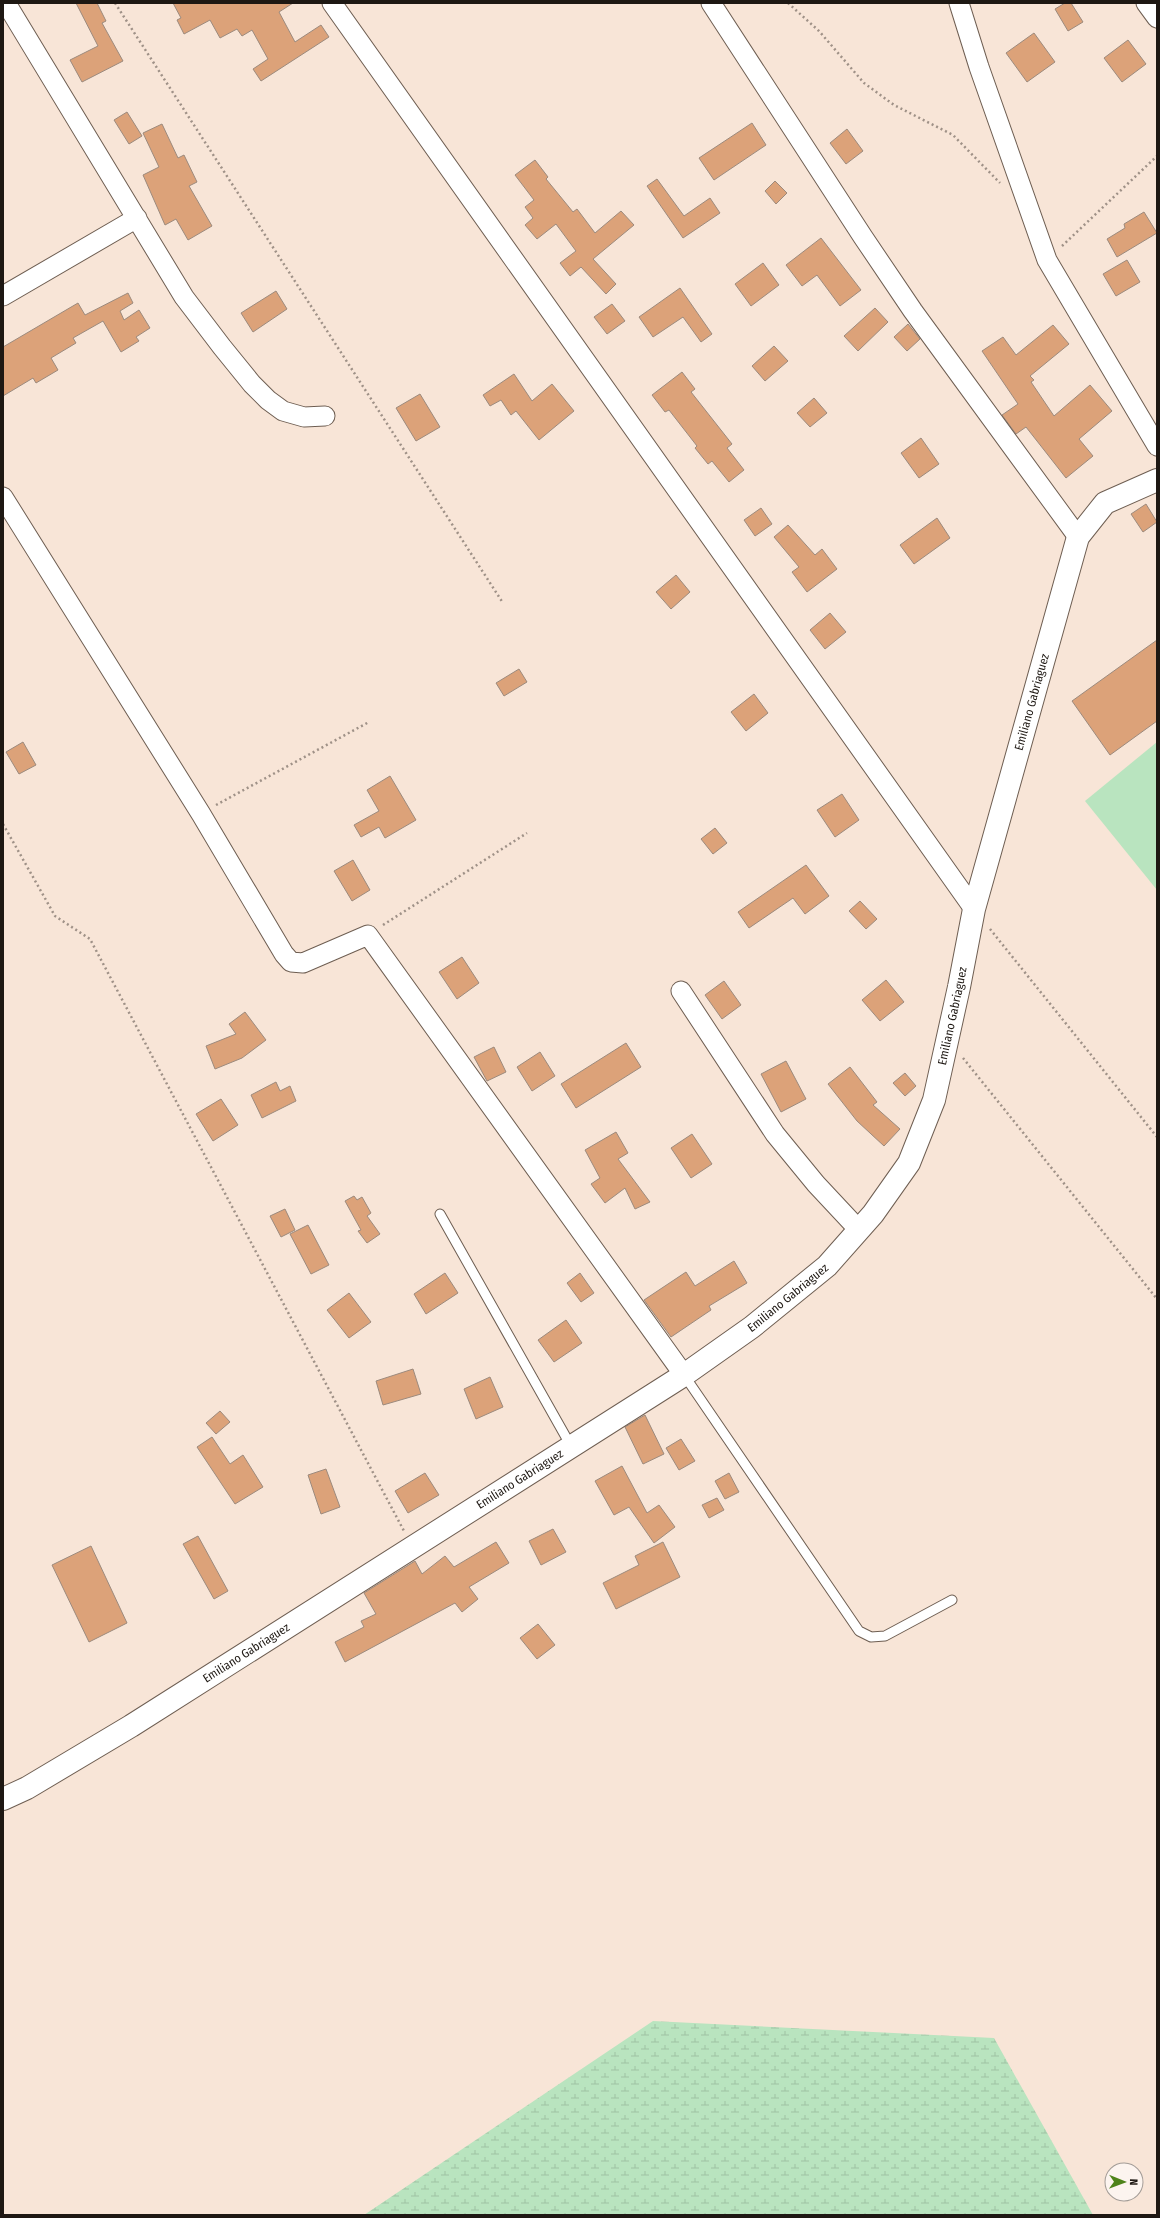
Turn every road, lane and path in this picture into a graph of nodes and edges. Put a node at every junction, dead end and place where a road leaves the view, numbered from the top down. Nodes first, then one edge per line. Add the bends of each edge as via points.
1 (6, 3) edge
2 (115, 3) edge
3 (332, 3) edge
4 (711, 3) edge
5 (788, 3) edge
6 (959, 3) edge
7 (1146, 3) edge
8 (1157, 18) edge
9 (1157, 156) edge
10 (1028, 202) junction
11 (138, 218) junction
12 (1047, 260) junction
13 (3, 296) edge
14 (325, 416) dead end
15 (1157, 446) edge
16 (1157, 480) edge
17 (3, 497) edge
18 (1078, 537) junction
19 (503, 603) dead end
20 (369, 722) dead end
21 (201, 814) junction
22 (3, 824) edge
23 (527, 833) dead end
24 (974, 909) junction
25 (368, 935) junction
26 (681, 992) dead end
27 (947, 1038) junction
28 (1157, 1137) edge
29 (440, 1214) dead end
30 (859, 1230) junction
31 (1157, 1299) edge
32 (684, 1375) junction
33 (571, 1447) junction
34 (412, 1547) junction
35 (952, 1600) dead end
36 (3, 1799) edge

1 - 11 street
2 - 19 path
3 - 24 street
4 - 18 street via 909,305
5 - 10 path via 819,31 864,83 894,105 953,135 991,176 1010,192
6 - 10 street via 979,67
7 - 8 street
9 - 12 path
10 - 12 street
11 - 13 street
11 - 14 street via 184,297 252,384 283,411 304,417
12 - 15 street
16 - 18 main road, Emiliano Gabriaguez via 1105,503
17 - 21 street
18 - 24 main road, Emiliano Gabriaguez
20 - 21 path
21 - 25 street via 291,962 303,963
22 - 34 path via 55,916 90,939
23 - 25 path
24 - 27 main road, Emiliano Gabriaguez
24 - 28 path
25 - 32 street
26 - 30 street via 775,1134 816,1184
27 - 30 main road, Emiliano Gabriaguez via 934,1100 909,1163
27 - 31 path
29 - 33 lane
30 - 32 main road, Emiliano Gabriaguez via 827,1266 752,1327
32 - 33 main road, Emiliano Gabriaguez
32 - 35 lane via 859,1631 871,1637 885,1636
33 - 34 main road, Emiliano Gabriaguez
34 - 36 main road, Emiliano Gabriaguez via 130,1726 27,1788

